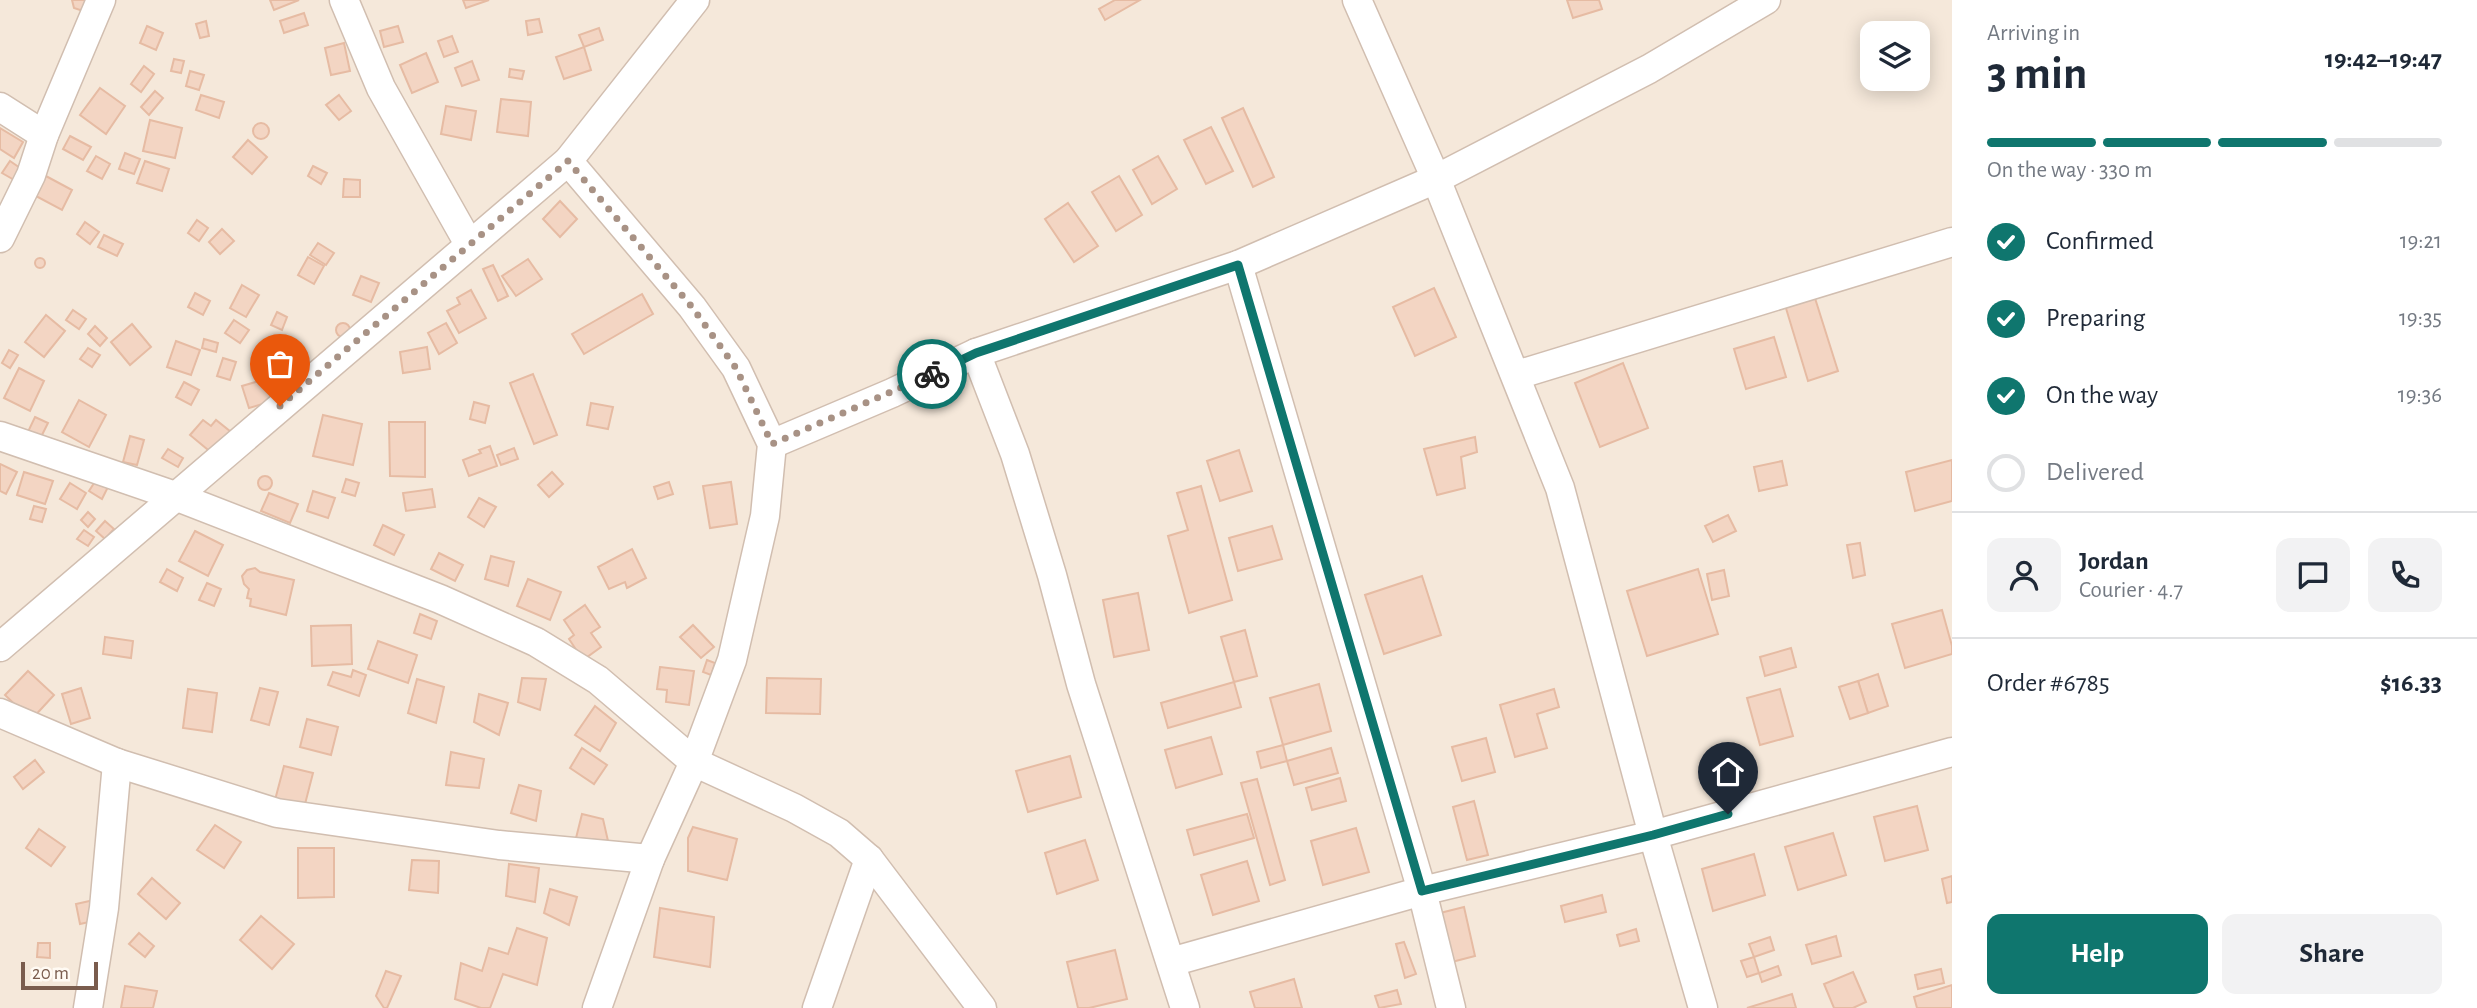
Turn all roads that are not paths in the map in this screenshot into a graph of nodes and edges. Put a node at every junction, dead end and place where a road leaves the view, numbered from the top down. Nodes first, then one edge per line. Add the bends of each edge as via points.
1 (101, 0) edge
2 (344, 0) edge
3 (1357, 0) edge
4 (1766, 0) edge
5 (688, 3) edge
6 (0, 107) edge
7 (44, 135) junction
8 (568, 161) junction
9 (1436, 179) junction
10 (0, 238) edge
11 (1952, 242) edge
12 (469, 244) junction
13 (1238, 265) junction
14 (976, 353) junction
15 (1517, 375) junction
16 (0, 436) edge
17 (772, 444) junction
18 (175, 496) junction
19 (0, 647) edge
20 (0, 713) edge
21 (1952, 752) edge
22 (694, 762) junction
23 (117, 763) junction
24 (1653, 835) junction
25 (650, 859) junction
26 (869, 859) junction
27 (1422, 891) junction
28 (1171, 962) junction
29 (88, 1008) edge
30 (597, 1008) edge
31 (817, 1008) edge
32 (982, 1008) edge
33 (1185, 1008) edge
34 (1451, 1008) edge
35 (1703, 1008) edge

1 - 7 street
2 - 12 street via 381,88
3 - 9 street
4 - 9 street via 1649,69
5 - 8 street
6 - 7 street
7 - 10 street via 31,176
8 - 12 street
8 - 17 street via 692,307 736,368
9 - 13 street
9 - 15 street
11 - 15 street
12 - 18 street
13 - 14 street
13 - 27 street
14 - 17 street
14 - 28 street via 1015,454 1081,684
15 - 24 street via 1560,488
16 - 18 street
17 - 22 street via 765,516 732,660
18 - 19 street
18 - 22 street via 440,599 536,642 598,680
20 - 23 street
21 - 24 street
22 - 25 street
22 - 26 street via 839,832
23 - 25 street via 277,813 499,845
23 - 29 street via 104,908
24 - 27 street
24 - 35 street
25 - 30 street
26 - 31 street
26 - 32 street
27 - 28 street
27 - 34 street
28 - 33 street

